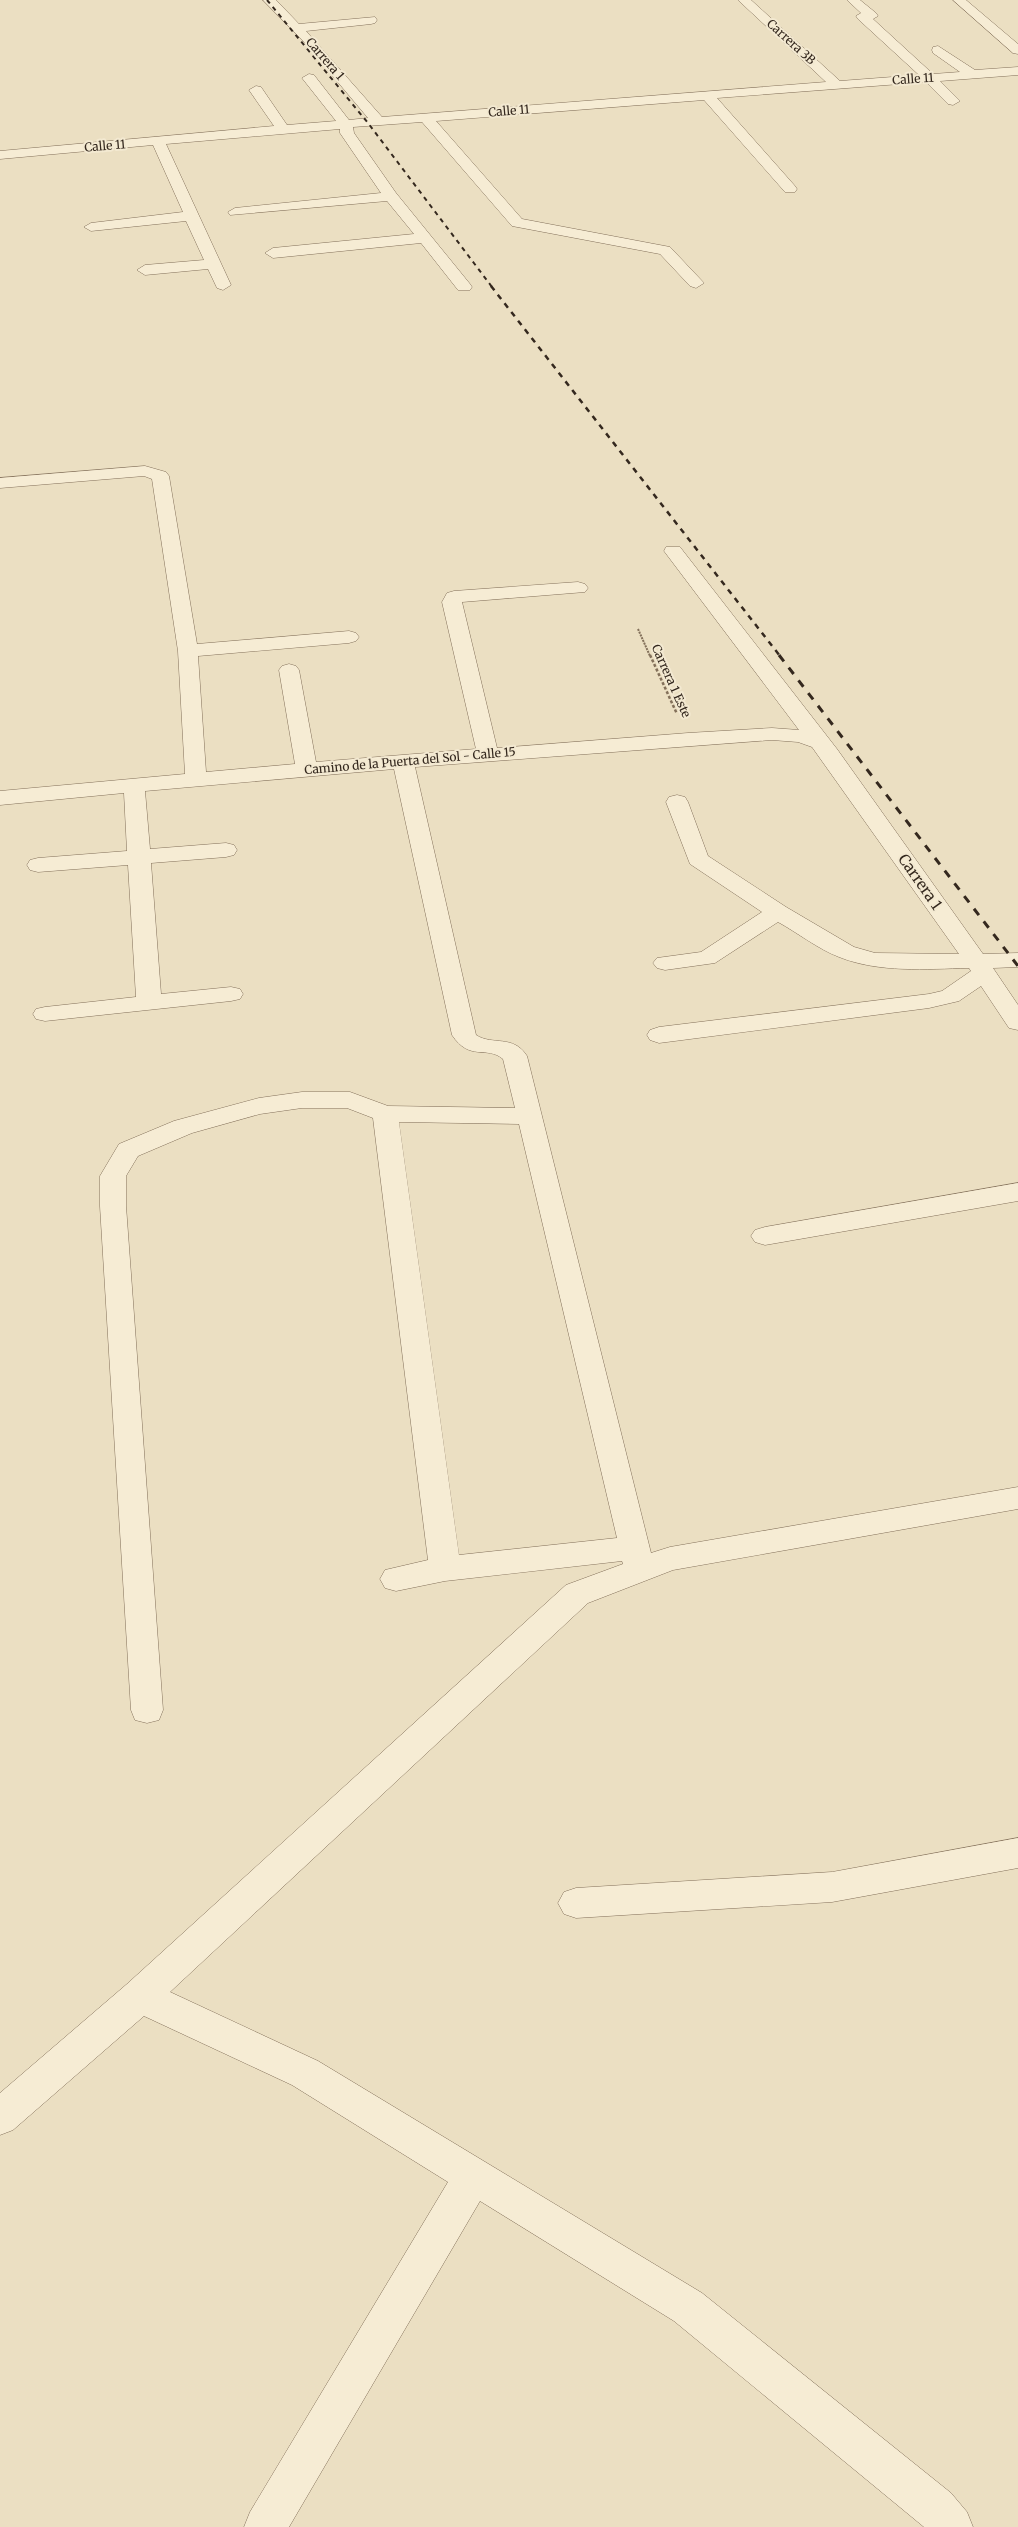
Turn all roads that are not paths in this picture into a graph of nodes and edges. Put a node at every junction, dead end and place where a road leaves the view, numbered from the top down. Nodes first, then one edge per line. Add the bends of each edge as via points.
1 (269, 0) edge
2 (744, 0) edge
3 (852, 0) edge
4 (959, 0) edge
5 (768, 8) dead end
6 (370, 20) dead end
7 (297, 28) junction
8 (328, 39) dead end
9 (309, 40) junction
10 (938, 50) dead end
11 (1018, 50) edge
12 (1018, 71) edge
13 (972, 74) junction
14 (309, 78) dead end
15 (930, 78) junction
16 (842, 84) junction
17 (256, 90) dead end
18 (707, 95) junction
19 (953, 101) dead end
20 (378, 122) junction
21 (429, 122) junction
22 (346, 125) junction
23 (284, 130) junction
24 (158, 142) junction
25 (0, 155) edge
26 (790, 189) dead end
27 (391, 196) junction
28 (235, 212) dead end
29 (191, 216) junction
30 (91, 227) dead end
31 (424, 238) junction
32 (273, 253) dead end
33 (213, 264) junction
34 (145, 270) dead end
35 (696, 283) dead end
36 (223, 285) dead end
37 (464, 287) dead end
38 (0, 483) edge
39 (673, 551) dead end
40 (578, 588) dead end
41 (348, 637) dead end
42 (188, 651) junction
43 (289, 670) dead end
44 (818, 742) junction
45 (488, 754) junction
46 (403, 762) junction
47 (307, 769) junction
48 (196, 779) junction
49 (134, 784) junction
50 (0, 798) edge
51 (677, 802) dead end
52 (226, 850) dead end
53 (139, 855) junction
54 (38, 864) dead end
55 (778, 912) junction
56 (1018, 960) edge
57 (665, 963) dead end
58 (981, 967) junction
59 (231, 994) dead end
60 (149, 1003) junction
61 (45, 1014) dead end
62 (1018, 1023) edge
63 (659, 1035) dead end
64 (385, 1114) junction
65 (529, 1116) junction
66 (1018, 1192) edge
67 (765, 1236) dead end
68 (1018, 1498) edge
69 (638, 1559) junction
70 (445, 1569) junction
71 (396, 1579) dead end
72 (147, 1710) dead end
73 (1018, 1853) edge
74 (576, 1903) dead end
75 (140, 1996) junction
76 (0, 2117) edge
77 (473, 2176) junction
78 (265, 2527) edge
79 (952, 2527) edge

1 - 7 street, Carrera 1
2 - 16 street, Carrera 3B
3 - 15 street via 872,16 862,16
4 - 11 street
5 - 16 street
6 - 7 street
7 - 9 street, Carrera 1
8 - 9 street
9 - 20 street, Carrera 1
10 - 13 street
12 - 13 street, Calle 11
13 - 15 street, Calle 11
14 - 22 street
15 - 16 street, Calle 11
15 - 19 street
16 - 18 street, Calle 11
17 - 23 street
18 - 21 street, Calle 11
18 - 26 street
20 - 21 street, Calle 11
20 - 22 street, Calle 11
21 - 35 street via 517,223 665,250
22 - 23 street, Calle 11
22 - 27 street via 347,133
23 - 24 street, Calle 11
24 - 25 street, Calle 11
24 - 29 street
27 - 28 street
27 - 31 street
29 - 30 street
29 - 33 street
31 - 32 street
31 - 37 street
33 - 34 street
33 - 36 street
38 - 42 street via 145,471 160,476
39 - 44 street, Carrera 1
40 - 45 street via 454,597 452,602
41 - 42 street
42 - 48 street
43 - 47 street
44 - 45 street, Camino de la Puerta del Sol - Calle 15 via 800,736 772,734
44 - 58 street, Carrera 1
45 - 46 street, Camino de la Puerta del Sol - Calle 15
46 - 47 street, Camino de la Puerta del Sol - Calle 15
46 - 65 street via 464,1035 472,1044 510,1050 515,1056
47 - 48 street, Camino de la Puerta del Sol - Calle 15
48 - 49 street, Camino de la Puerta del Sol - Calle 15
49 - 50 street, Camino de la Puerta del Sol - Calle 15
49 - 53 street
51 - 55 street via 698,859
52 - 53 street
53 - 54 street
53 - 60 street
55 - 57 street via 707,958
55 - 58 street via 846,952 874,960
56 - 58 street
58 - 62 street, Carrera 1
58 - 63 street via 950,996 930,1001
59 - 60 street
60 - 61 street
64 - 65 street
64 - 70 street
64 - 72 street via 350,1100 302,1100 259,1106 183,1127 128,1150 113,1176
65 - 69 street
66 - 67 street
68 - 69 street via 670,1559
69 - 70 street
69 - 75 street via 577,1594
70 - 71 street
73 - 74 street via 832,1887
75 - 76 street
75 - 77 street via 305,2073
77 - 78 street
77 - 79 street via 688,2307 936,2508

